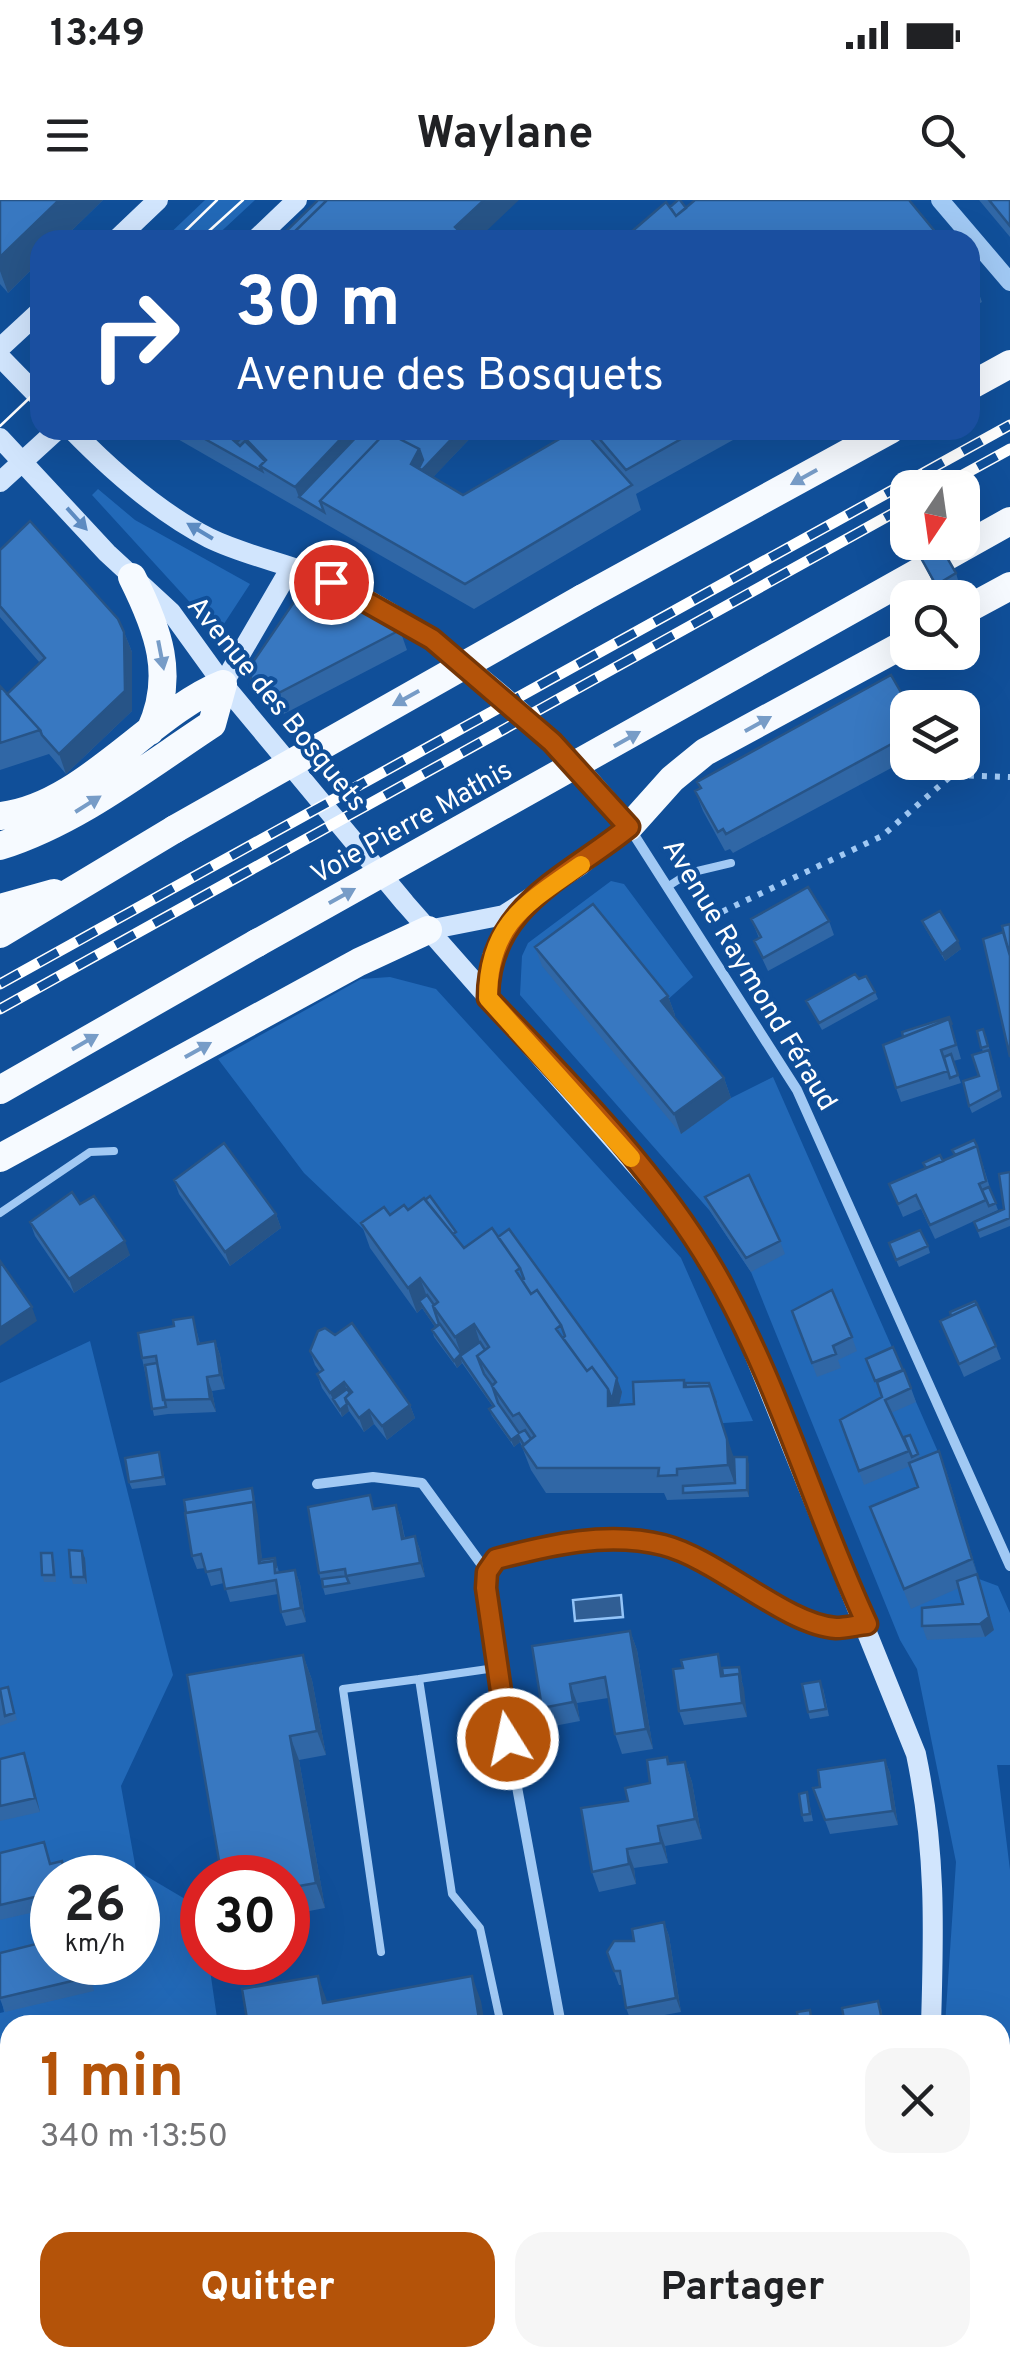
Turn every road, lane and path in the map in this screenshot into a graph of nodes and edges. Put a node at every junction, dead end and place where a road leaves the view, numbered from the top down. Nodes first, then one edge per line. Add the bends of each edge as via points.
1 (158, 200) edge
2 (297, 200) edge
3 (940, 200) edge
4 (126, 230) edge
5 (265, 230) edge
6 (961, 230) edge
7 (980, 251) edge
8 (1010, 282) edge
9 (30, 321) edge
10 (0, 348) edge
11 (0, 357) edge
12 (1010, 364) edge
13 (980, 380) edge
14 (30, 388) edge
15 (0, 438) edge
16 (46, 440) edge
17 (82, 440) edge
18 (872, 440) edge
19 (22, 461) junction
20 (0, 482) edge
21 (1010, 521) edge
22 (290, 569) junction
23 (132, 577) junction
24 (1010, 586) edge
25 (980, 602) edge
26 (890, 652) edge
27 (223, 684) junction
28 (148, 736) junction
29 (1010, 777) edge
30 (0, 816) edge
31 (629, 827) junction
32 (0, 846) edge
33 (730, 863) dead end
34 (667, 886) junction
35 (84, 887) junction
36 (524, 903) junction
37 (0, 908) edge
38 (692, 926) junction
39 (428, 930) junction
40 (0, 934) edge
41 (488, 998) junction
42 (0, 1090) edge
43 (114, 1152) dead end
44 (0, 1158) edge
45 (0, 1213) edge
46 (317, 1484) dead end
47 (1010, 1566) edge
48 (487, 1572) junction
49 (867, 1624) junction
50 (496, 1668) junction
51 (418, 1679) junction
52 (381, 1952) dead end
53 (499, 2015) edge
54 (558, 2015) edge
55 (931, 2015) edge

1 - 4 main road
2 - 5 main road
3 - 6 street
7 - 8 street
9 - 10 main road
11 - 14 main road
12 - 13 highway
15 - 19 main road
16 - 19 main road
22 -> 17 main road, Avenue Raymond Féraud via 208,537 109,468
18 -> 35 highway, bridge via 175,828
19 - 20 main road
19 -> 23 main road, Avenue des Bosquets
42 -> 21 highway, Voie Pierre Mathis, bridge
22 - 27 main road
22 - 31 main road, Avenue Raymond Féraud via 331,582 432,639 562,751
23 - 27 main road, Avenue des Bosquets via 180,623
23 -> 28 highway via 152,616 166,687
24 - 25 highway
31 -> 26 highway via 706,752
27 - 28 highway via 196,695
32 -> 27 highway via 76,812 212,724
27 - 39 main road, Avenue des Bosquets
28 - 30 highway via 79,783
29 - 38 path via 952,775 882,836
31 - 34 street, Avenue Raymond Féraud
31 - 36 main road
33 - 34 lane
34 - 38 street, Avenue Raymond Féraud
35 - 37 highway
35 - 40 highway
36 - 39 main road via 504,916
36 - 41 main road via 500,936
38 - 47 street, Avenue Raymond Féraud via 796,1090
39 - 41 main road, Avenue des Bosquets
44 -> 39 highway
41 - 49 main road, Avenue des Bosquets via 668,1202 712,1268 745,1331
43 - 45 lane via 90,1152
46 - 48 street via 373,1477 422,1483
48 - 49 street via 496,1559 557,1544 662,1545 803,1617 834,1628
48 - 50 street
49 - 55 main road, Avenue des Bosquets via 916,1754 930,1821
50 - 51 lane
50 - 54 street
51 - 52 lane via 343,1690
51 - 53 lane via 452,1894 480,1928

